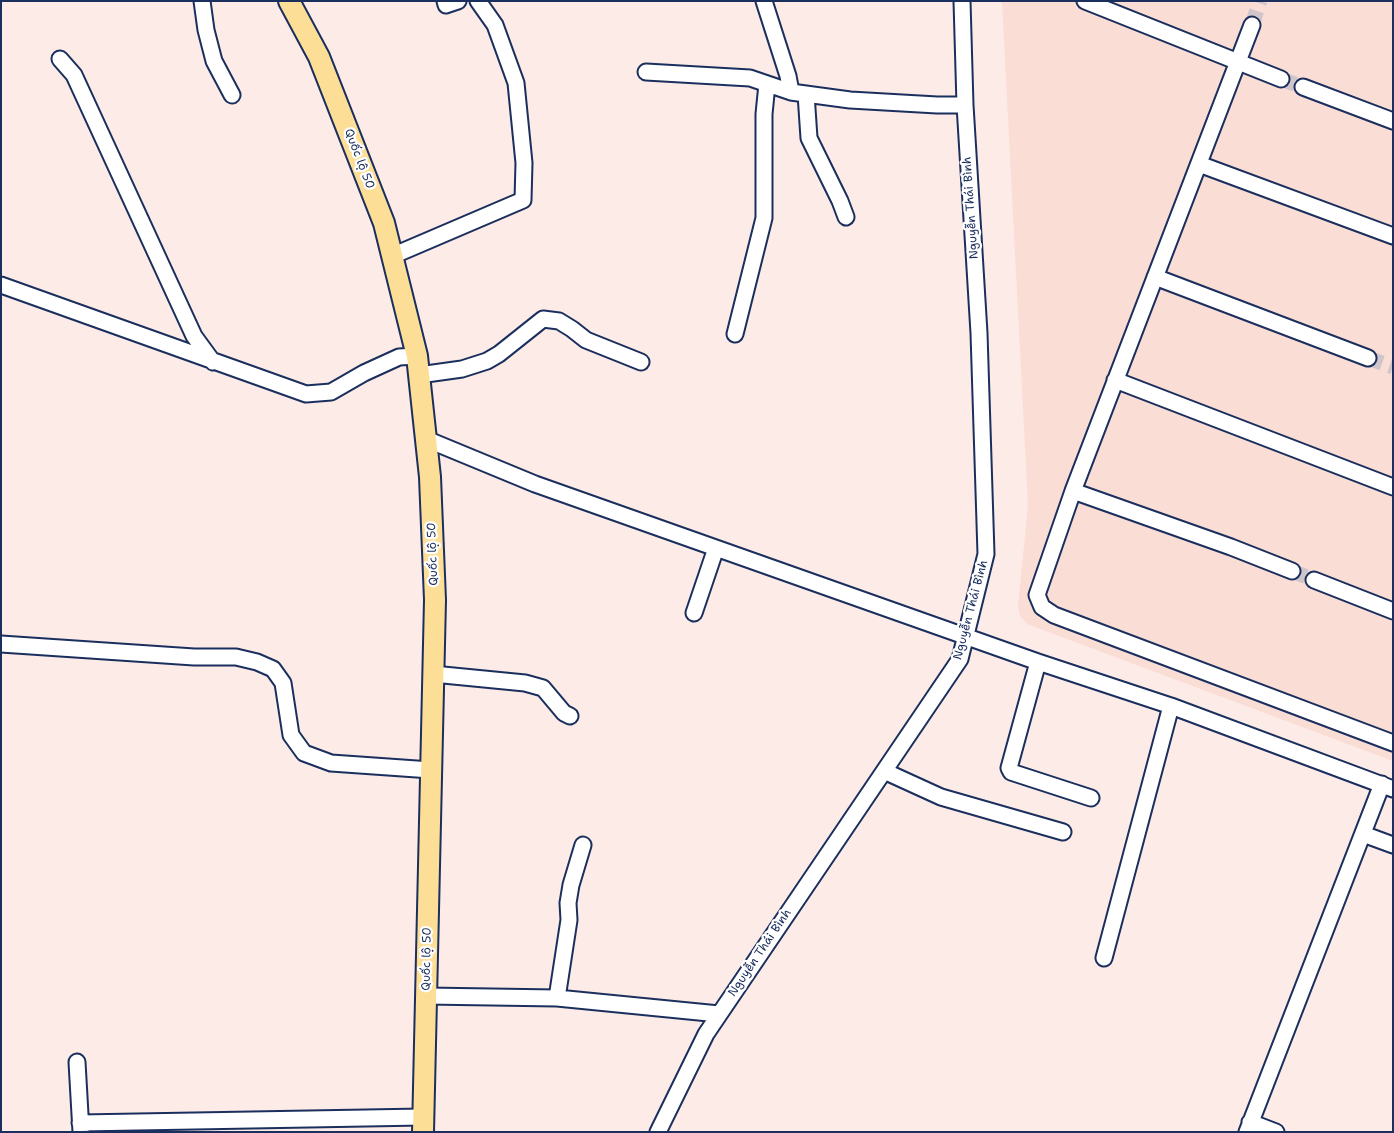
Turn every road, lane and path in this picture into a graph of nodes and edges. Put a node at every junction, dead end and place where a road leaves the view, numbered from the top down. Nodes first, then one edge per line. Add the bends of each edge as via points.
1 (202, 1) edge
2 (289, 1) edge
3 (445, 1) edge
4 (458, 1) edge
5 (478, 1) edge
6 (764, 1) edge
7 (962, 1) edge
8 (1085, 1) edge
9 (1252, 25) tunnel mouth
10 (60, 59) dead end
11 (1238, 62) junction
12 (646, 72) dead end
13 (1281, 79) tunnel mouth
14 (767, 84) junction
15 (1303, 87) tunnel mouth
16 (798, 93) junction
17 (232, 95) dead end
18 (965, 105) junction
19 (1393, 121) edge
20 (1199, 164) junction
21 (846, 217) dead end
22 (1393, 236) edge
23 (392, 256) junction
24 (1155, 277) junction
25 (1, 285) edge
26 (735, 334) dead end
27 (417, 356) junction
28 (1368, 358) tunnel mouth
29 (213, 362) junction
30 (641, 362) dead end
31 (419, 376) junction
32 (1116, 380) junction
33 (426, 439) junction
34 (1393, 486) edge
35 (1073, 491) junction
36 (716, 548) junction
37 (1292, 571) tunnel mouth
38 (1314, 580) tunnel mouth
39 (1393, 611) edge
40 (694, 613) dead end
41 (966, 636) junction
42 (1, 644) edge
43 (1038, 662) junction
44 (433, 674) junction
45 (1171, 706) junction
46 (570, 716) dead end
47 (1393, 743) edge
48 (431, 770) junction
49 (884, 771) junction
50 (1387, 786) edge
51 (1091, 798) dead end
52 (1063, 832) dead end
53 (1363, 834) junction
54 (584, 845) dead end
55 (1393, 845) edge
56 (1104, 958) dead end
57 (426, 996) junction
58 (557, 998) junction
59 (719, 1014) junction
60 (77, 1062) dead end
61 (423, 1124) edge
62 (80, 1127) edge
63 (1249, 1127) edge
64 (658, 1132) edge
65 (1276, 1132) edge

1 - 17 street via 214,60
2 - 23 main road, Quốc lộ 50 via 319,57 384,223
3 - 4 street via 446,5
5 - 23 street via 495,25 516,83 524,163 523,200
6 - 16 street via 788,76
7 - 18 street, Nguyễn Thái Bình
8 - 11 street
9 - 11 street
10 - 29 street via 74,75 194,336
11 - 13 street
11 - 20 street
12 - 14 street via 750,78
14 - 16 street
14 - 26 street via 764,218
15 - 19 street
16 - 18 street via 850,100
16 - 21 street via 809,138
18 - 41 street, Nguyễn Thái Bình via 979,333 986,554
20 - 22 street
20 - 24 street
23 - 27 main road, Quốc lộ 50
24 - 28 street
24 - 32 street
25 - 29 street
27 - 29 street via 399,357 331,392 306,394
27 - 31 main road, Quốc lộ 50
30 - 31 street via 586,340 559,321 543,320 487,361
31 - 33 main road, Quốc lộ 50
32 - 34 street
32 - 35 street
33 - 36 street via 535,484
33 - 44 main road, Quốc lộ 50 via 435,600
35 - 37 street
35 - 47 street via 1037,594 1042,607 1054,615
36 - 40 street
36 - 41 street
38 - 39 street
41 - 43 street
41 - 49 street, Nguyễn Thái Bình via 960,659
42 - 48 street via 236,657 257,662 272,669 283,683 291,735 304,753 331,763
43 - 45 street
43 - 51 street via 1009,768 1012,772
44 - 46 street via 525,683 543,688
44 - 48 main road, Quốc lộ 50
45 - 50 street
45 - 56 street
48 - 57 main road, Quốc lộ 50
49 - 52 street via 941,797
49 - 59 street, Nguyễn Thái Bình
50 - 53 street
53 - 55 street
53 - 63 street
54 - 58 street via 571,885
57 - 58 street
57 - 61 main road, Quốc lộ 50
58 - 59 street
59 - 64 street, Nguyễn Thái Bình
60 - 62 street
61 - 62 street
63 - 65 street

